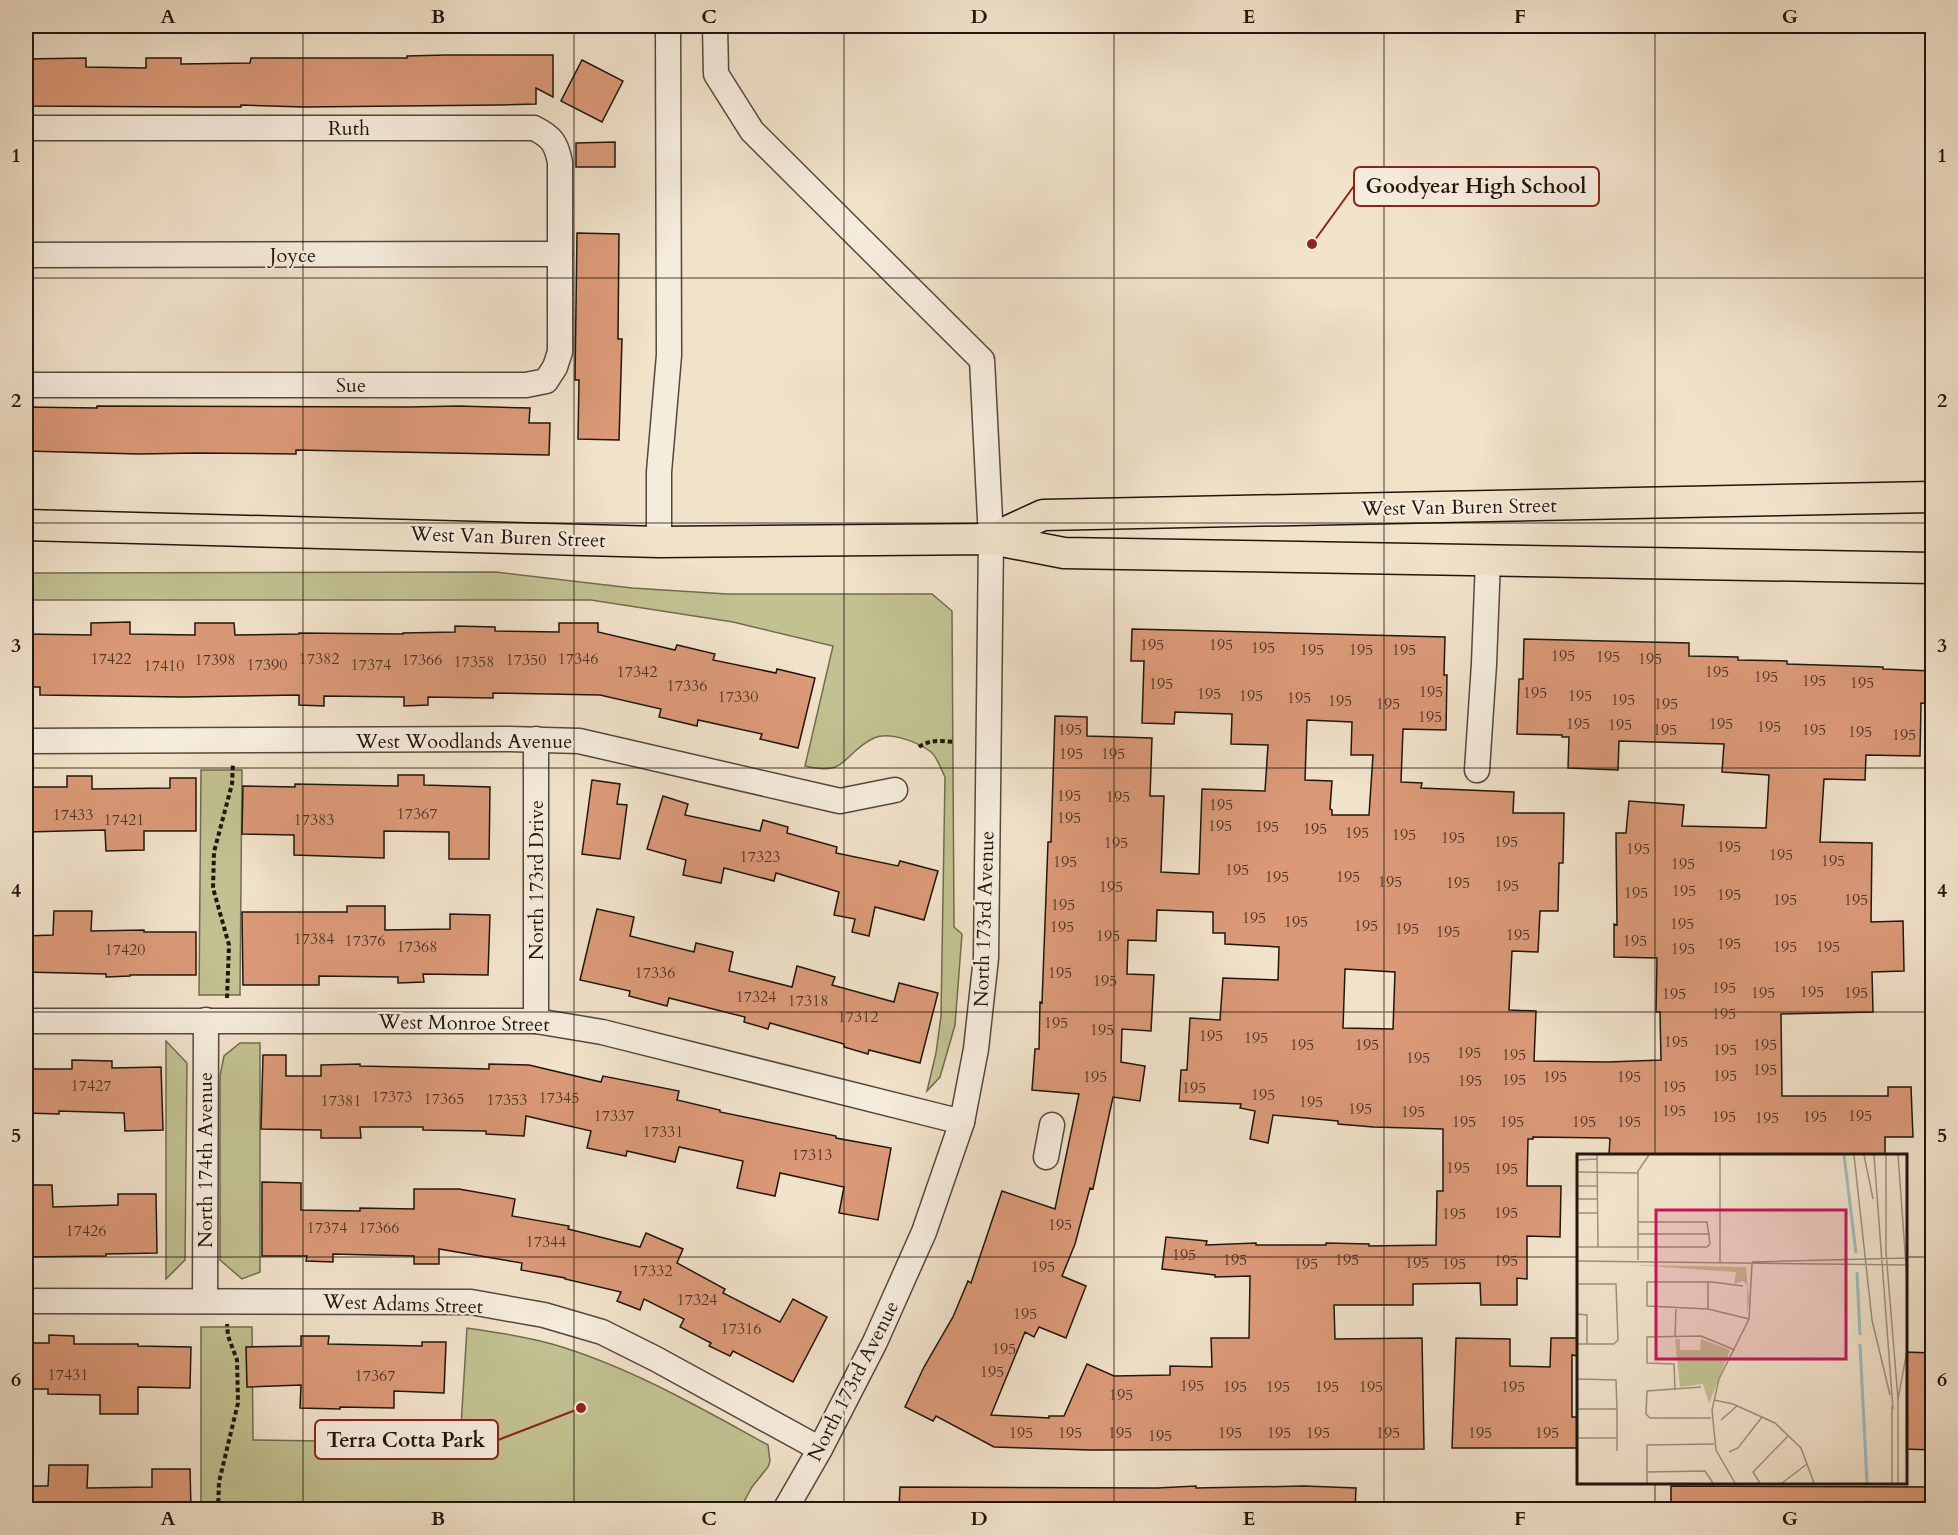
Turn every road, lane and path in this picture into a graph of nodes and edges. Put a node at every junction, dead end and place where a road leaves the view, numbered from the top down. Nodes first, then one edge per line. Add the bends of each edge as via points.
1 (668, 26) edge
2 (715, 26) edge
3 (26, 128) edge
4 (561, 254) junction
5 (26, 255) edge
6 (26, 385) edge
7 (1932, 497) edge
8 (26, 525) edge
9 (992, 539) junction
10 (659, 542) junction
11 (1488, 560) junction
12 (1932, 568) edge
13 (536, 739) junction
14 (234, 740) junction
15 (26, 741) edge
16 (955, 742) dead end
17 (919, 747) dead end
18 (1477, 770) dead end
19 (895, 790) dead end
20 (226, 998) dead end
21 (206, 1020) junction
22 (26, 1021) edge
23 (536, 1021) junction
24 (962, 1122) junction
25 (1052, 1125) dead end
26 (1046, 1157) dead end
27 (26, 1301) edge
28 (205, 1301) junction
29 (226, 1324) dead end
30 (820, 1449) junction
31 (218, 1509) edge
32 (785, 1509) edge

1 - 10 street via 669,355 659,472
2 - 9 street, North 173rd Avenue via 716,74 752,131 982,360
3 - 4 street, Ruth via 534,128 557,147 561,162
4 - 5 street, Joyce
4 - 6 street, Sue via 561,352 546,381 526,385
7 - 9 main road, West Van Buren Street via 1043,515
8 - 10 main road, West Van Buren Street
9 - 10 main road, West Van Buren Street
9 - 11 main road, West Van Buren Street via 1064,552
9 - 24 street, North 173rd Avenue via 986,958 976,1049
11 - 12 main road, West Van Buren Street
11 - 18 street
13 - 14 street, West Woodlands Avenue
13 - 19 street, West Woodlands Avenue via 579,741 840,801
13 - 23 street, North 173rd Drive
14 - 15 street, West Woodlands Avenue
14 - 20 path via 232,784 214,852 213,888 229,945
16 - 17 path via 933,741
21 - 22 street, West Monroe Street
21 - 23 street, West Monroe Street
21 - 28 street, North 174th Avenue
23 - 24 street, West Monroe Street via 602,1032
24 - 30 street, North 173rd Avenue via 924,1232 875,1342
25 - 26 street
27 - 28 street, West Adams Street
28 - 30 street, West Adams Street via 471,1302 544,1315 602,1332
29 - 31 path via 237,1360 238,1403 219,1482
30 - 32 street, North 173rd Avenue

